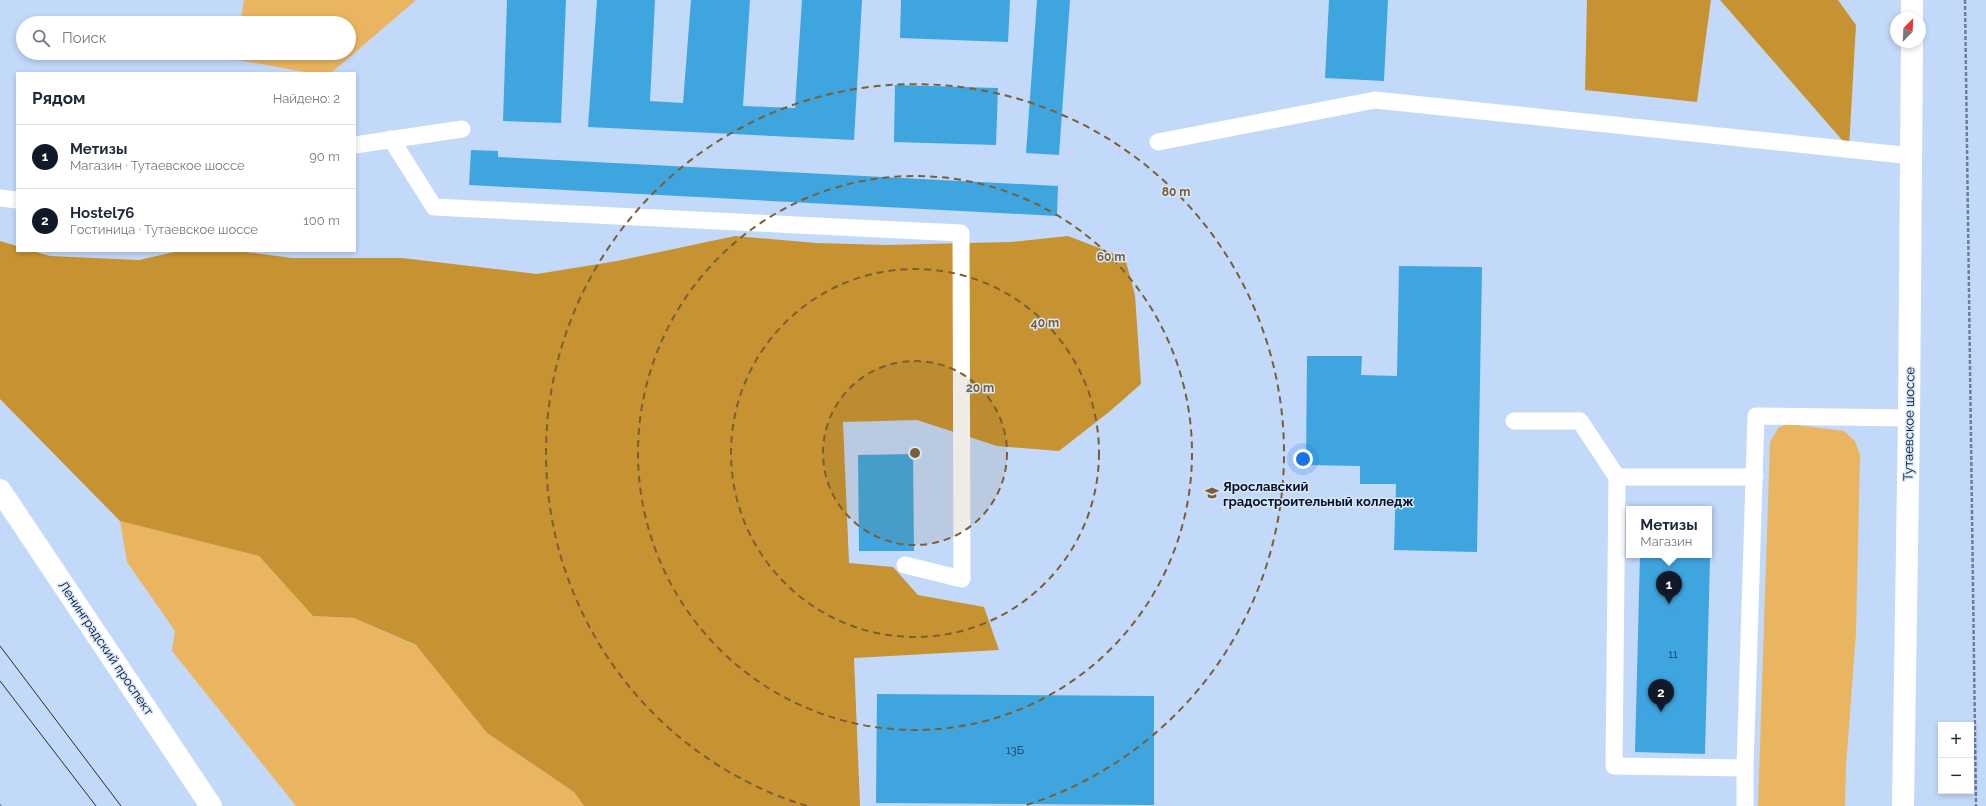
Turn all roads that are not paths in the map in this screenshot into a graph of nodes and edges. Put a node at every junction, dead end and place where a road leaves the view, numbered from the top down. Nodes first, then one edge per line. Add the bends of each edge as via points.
1 (1912, 0) edge
2 (1912, 12) edge
3 (1912, 48) edge
4 (462, 129) dead end
5 (391, 139) junction
6 (1158, 142) dead end
7 (356, 145) edge
8 (1912, 156) junction
9 (0, 198) edge
10 (16, 200) edge
11 (1909, 418) junction
12 (1514, 421) dead end
13 (1617, 477) junction
14 (1754, 477) junction
15 (0, 490) edge
16 (905, 565) dead end
17 (1745, 768) junction
18 (211, 806) edge
19 (1745, 806) edge
20 (1903, 806) edge

1 - 2 main road
3 - 8 main road, Тутаевское шоссе
4 - 5 lane
5 - 7 lane
5 - 16 lane via 434,207 960,233 962,579
6 - 8 lane via 1375,100
8 - 11 main road, Тутаевское шоссе
9 - 10 lane
11 - 14 lane via 1756,416
11 - 20 main road, Тутаевское шоссе
12 - 13 lane via 1580,421
13 - 14 lane
13 - 17 lane via 1614,766
14 - 17 lane
15 - 18 main road, Ленинградский проспект
17 - 19 lane

